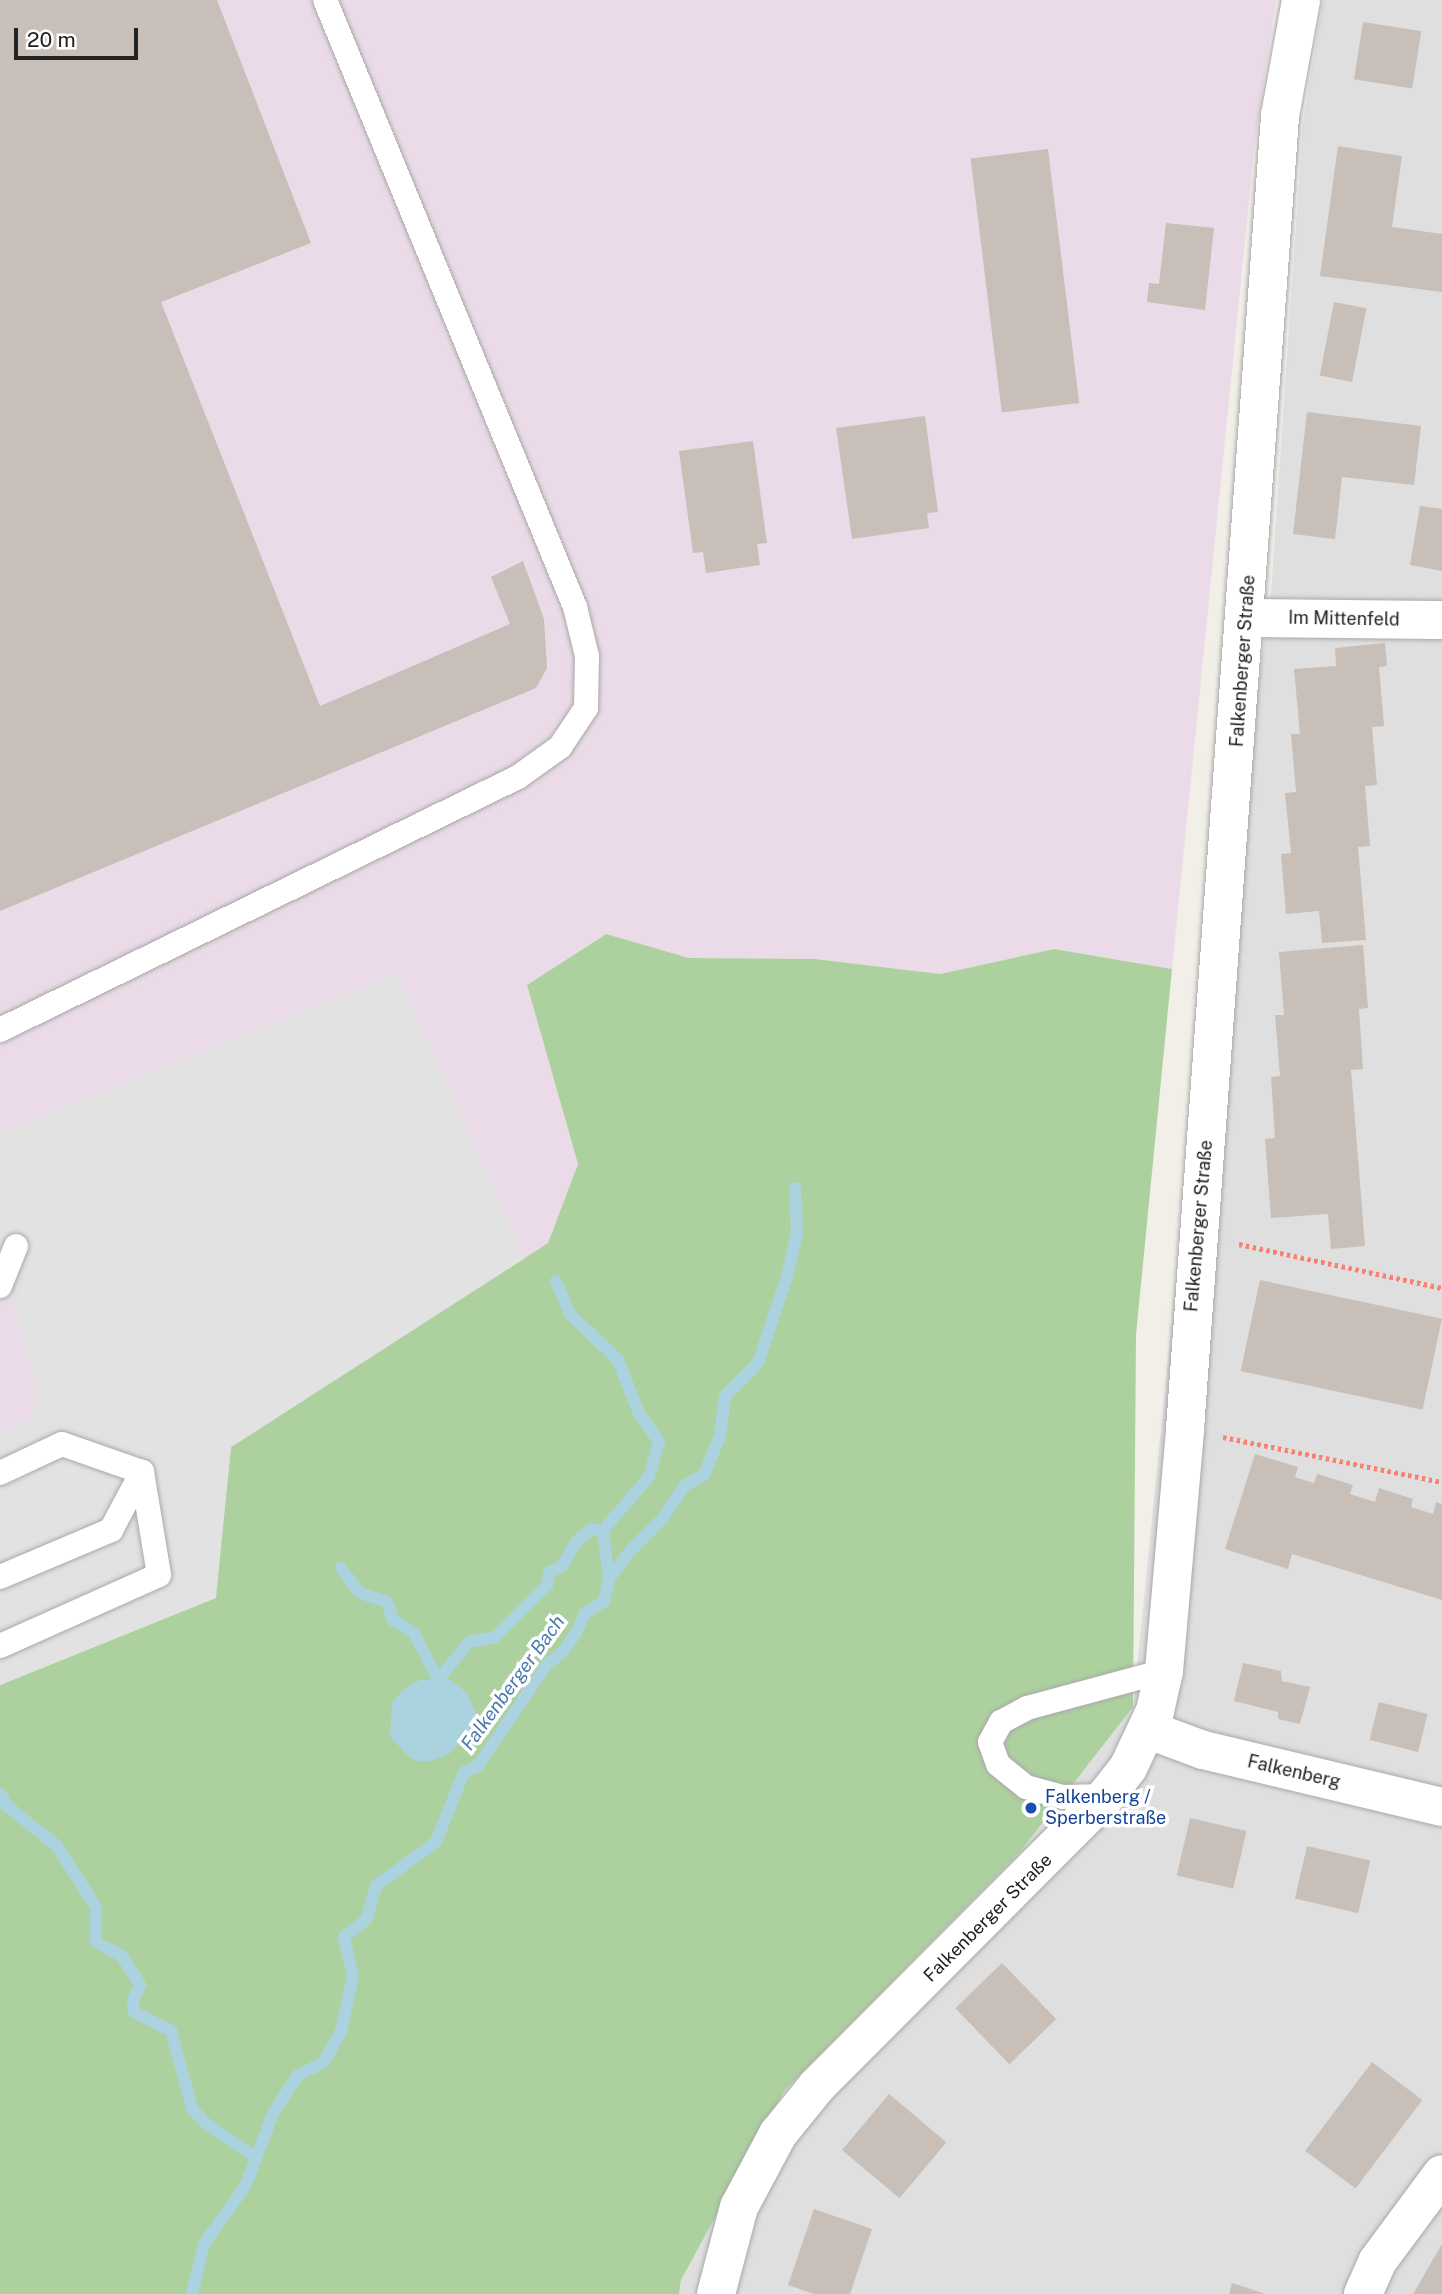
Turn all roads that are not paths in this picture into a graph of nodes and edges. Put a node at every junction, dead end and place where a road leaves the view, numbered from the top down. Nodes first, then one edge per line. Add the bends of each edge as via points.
1 (325, 0) edge
2 (1301, 0) edge
3 (1247, 618) junction
4 (1442, 620) edge
5 (0, 1030) edge
6 (16, 1246) dead end
7 (0, 1286) edge
8 (142, 1472) junction
9 (0, 1473) edge
10 (0, 1577) edge
11 (0, 1647) edge
12 (1164, 1671) junction
13 (1149, 1730) junction
14 (1106, 1796) junction
15 (1442, 1807) edge
16 (1442, 2174) edge
17 (716, 2294) edge
18 (1363, 2294) edge

1 - 5 lane via 575,607 587,656 586,708 561,747 518,777
2 - 3 street, Falkenberger Straße via 1280,116
3 - 4 street, Im Mittenfeld
3 - 12 street, Falkenberger Straße
6 - 7 lane
8 - 9 lane via 62,1444
8 - 10 lane via 111,1530
8 - 11 lane via 159,1575
12 - 13 street, Falkenberger Straße
12 - 14 lane via 1027,1709 1000,1722 990,1742 998,1764 1026,1787 1063,1797
13 - 14 street, Falkenberger Straße
13 - 15 street, Falkenberg via 1203,1750
14 - 17 street, Falkenberger Straße via 817,2086 778,2134 738,2207
16 - 18 street via 1377,2262

